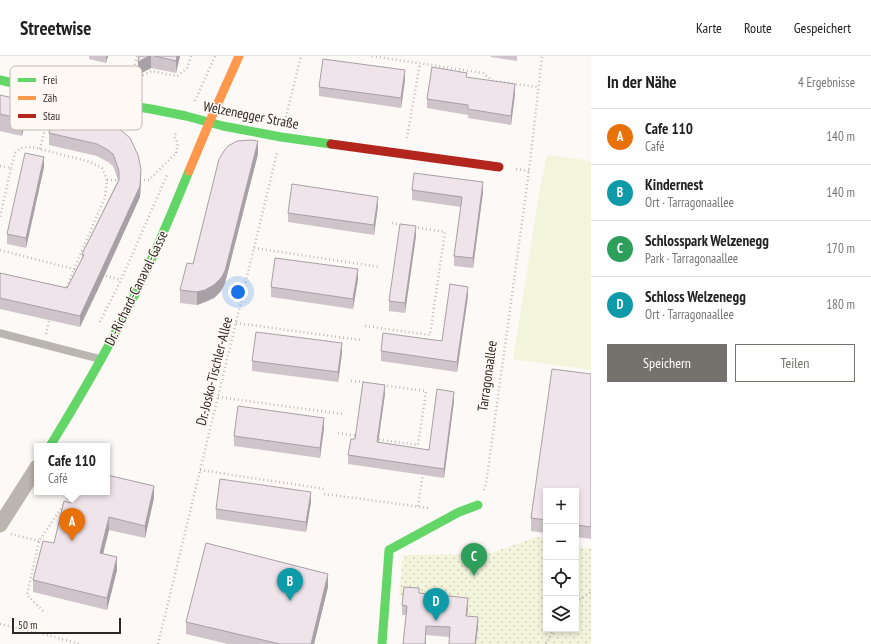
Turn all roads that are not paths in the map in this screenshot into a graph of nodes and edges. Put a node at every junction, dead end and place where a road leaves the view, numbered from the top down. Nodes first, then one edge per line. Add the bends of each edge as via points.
1 (239, 56) edge
2 (0, 80) edge
3 (10, 82) edge
4 (142, 108) edge
5 (209, 122) junction
6 (499, 167) dead end
7 (0, 333) edge
8 (101, 360) junction
9 (52, 443) edge
10 (34, 472) edge
11 (478, 505) road end
12 (3, 529) edge
13 (382, 644) edge

1 - 5 street, Dr.-Richard-Canaval-Gasse
2 - 3 street, Welzenegger Straße
4 - 5 street, Welzenegger Straße
5 - 6 street, Welzenegger Straße via 281,136
5 - 8 street, Dr.-Richard-Canaval-Gasse via 139,286
7 - 8 lane
8 - 9 street, Dr.-Richard-Canaval-Gasse
10 - 12 street
11 - 13 street via 459,512 389,550

